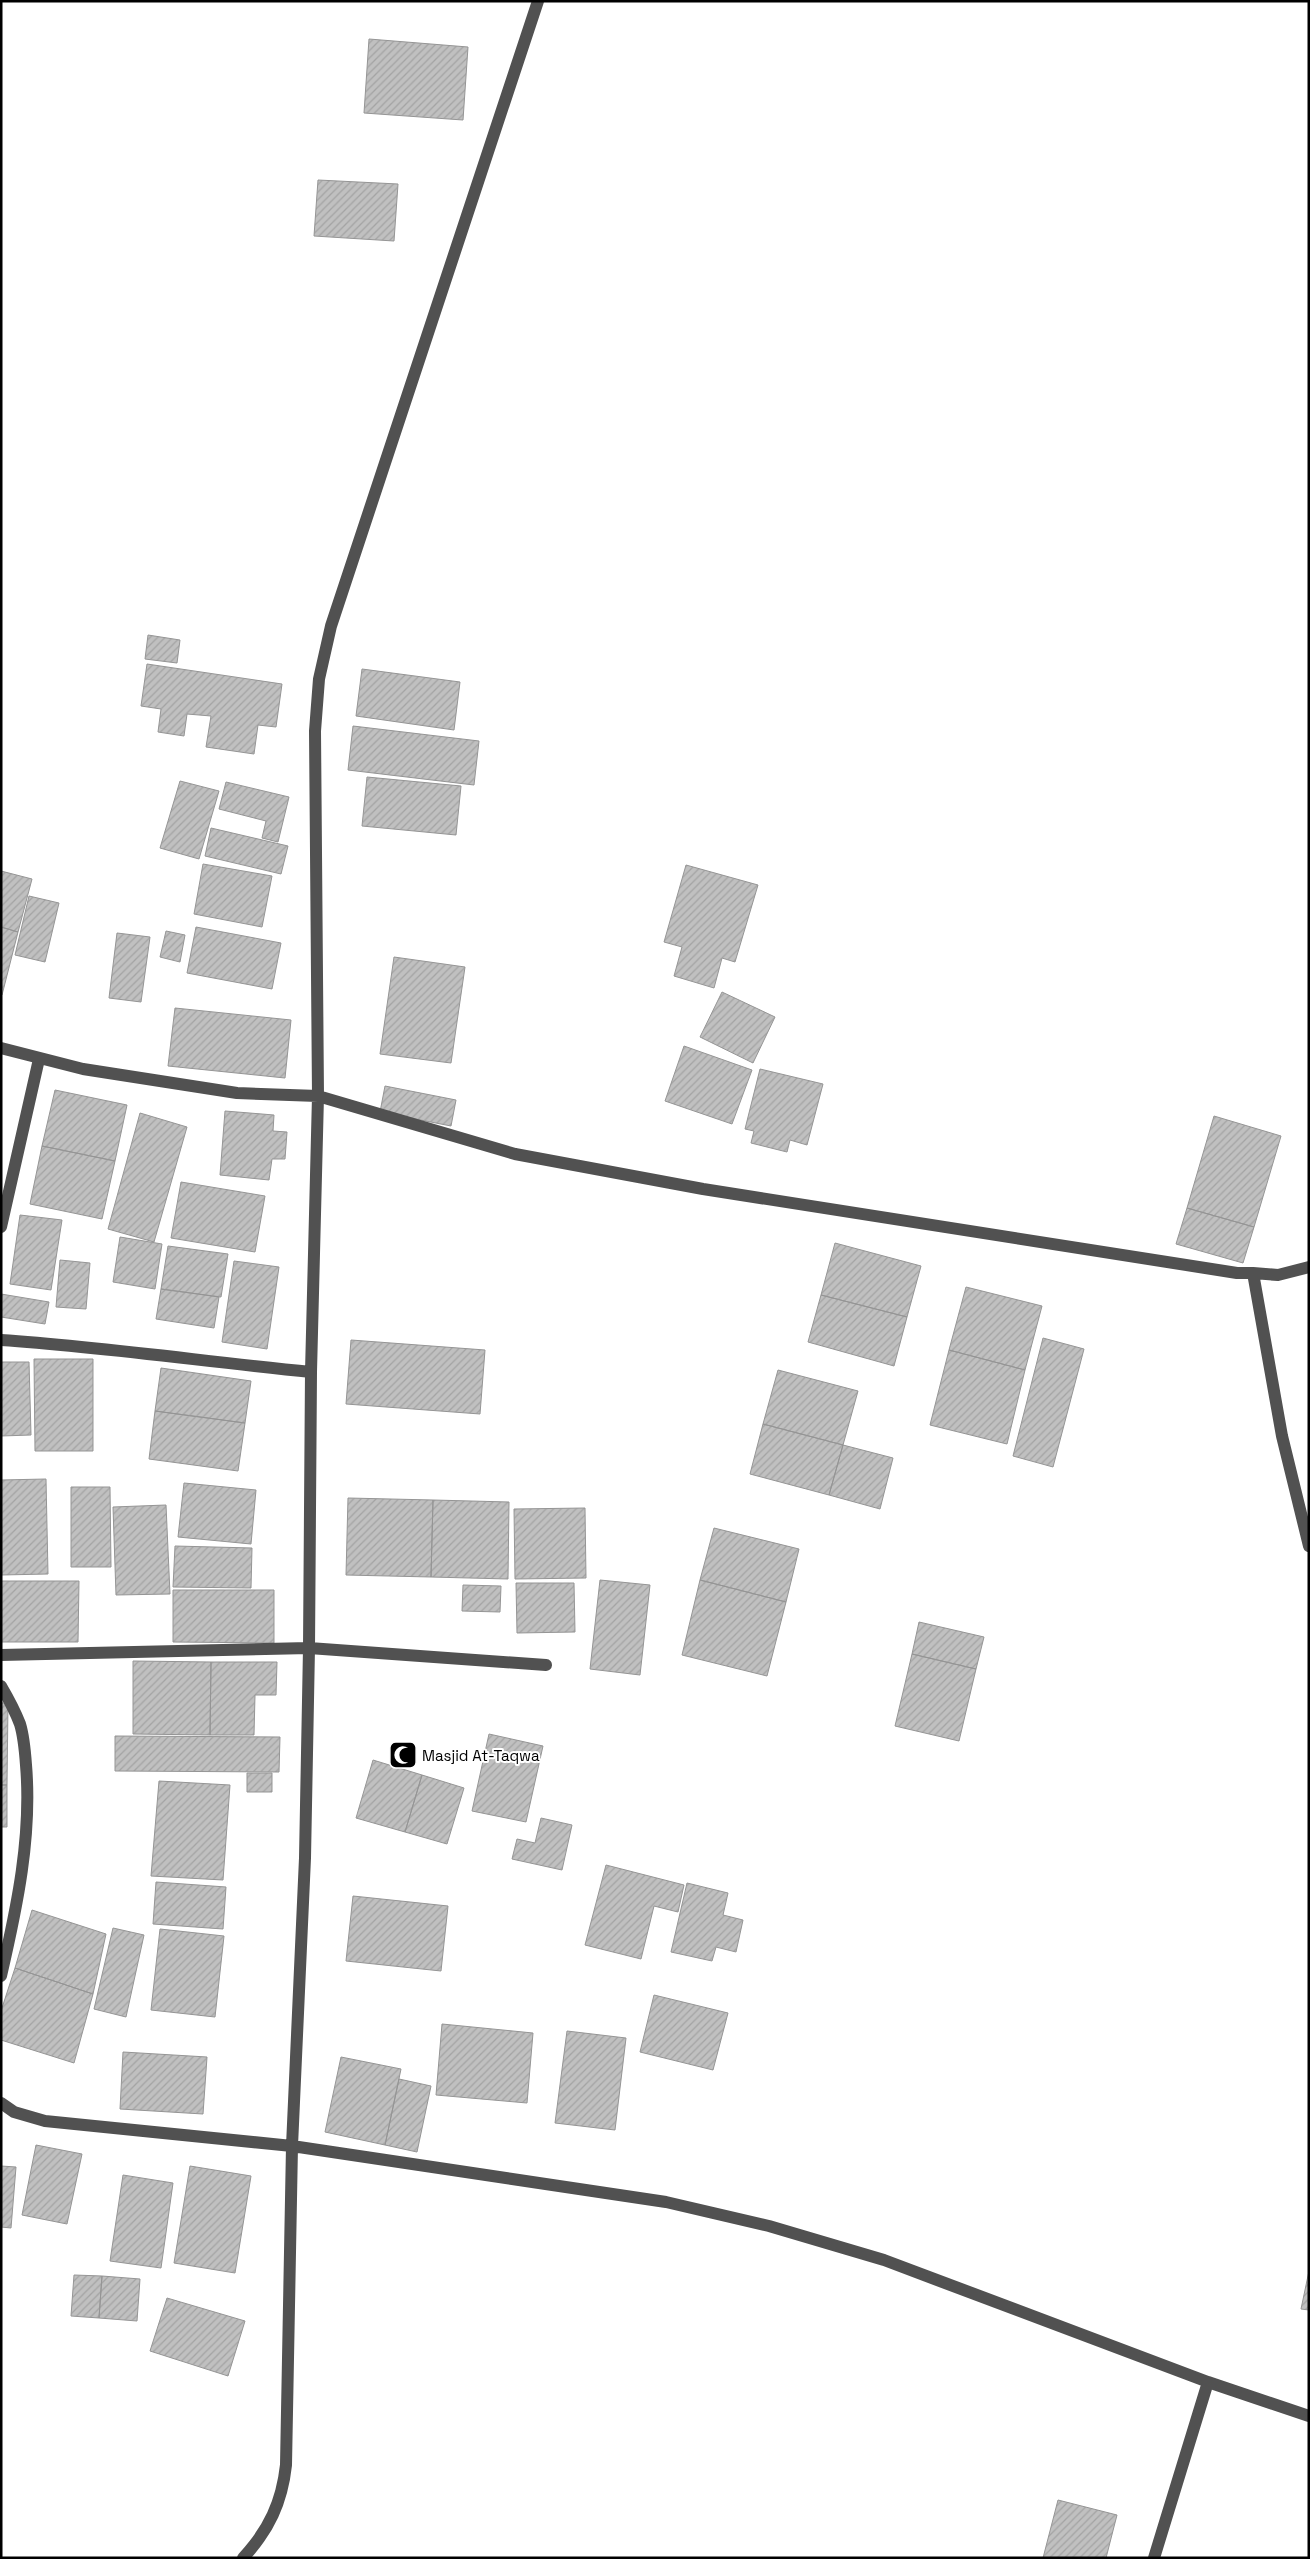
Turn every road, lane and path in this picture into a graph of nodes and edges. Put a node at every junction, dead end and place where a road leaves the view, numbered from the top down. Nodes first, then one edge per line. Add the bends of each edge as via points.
1 (538, 1) edge
2 (1, 1048) edge
3 (39, 1059) junction
4 (318, 1096) junction
5 (1, 1227) edge
6 (1309, 1267) edge
7 (1253, 1273) junction
8 (1, 1340) edge
9 (311, 1372) junction
10 (1309, 1546) edge
11 (309, 1648) junction
12 (1, 1654) edge
13 (546, 1665) dead end
14 (1, 1686) edge
15 (1, 1976) edge
16 (1, 2103) edge
17 (292, 2146) junction
18 (1208, 2382) junction
19 (1309, 2416) edge
20 (243, 2558) edge
21 (1154, 2558) edge

1 - 4 street via 334,616 319,679 316,731
2 - 3 street
3 - 4 street via 237,1093
3 - 5 street
4 - 7 street via 515,1154 703,1189
4 - 9 street
6 - 7 street via 1278,1275
7 - 10 street via 1282,1436
8 - 9 street via 66,1344 148,1356
9 - 11 street
11 - 12 street
11 - 13 street
11 - 17 street via 305,1858
14 - 15 street via 20,1724 28,1782 18,1898
16 - 17 street via 14,2112 45,2122
17 - 18 street via 666,2202 769,2226 884,2260
17 - 20 street via 283,2492 272,2517
18 - 19 street
18 - 21 street

